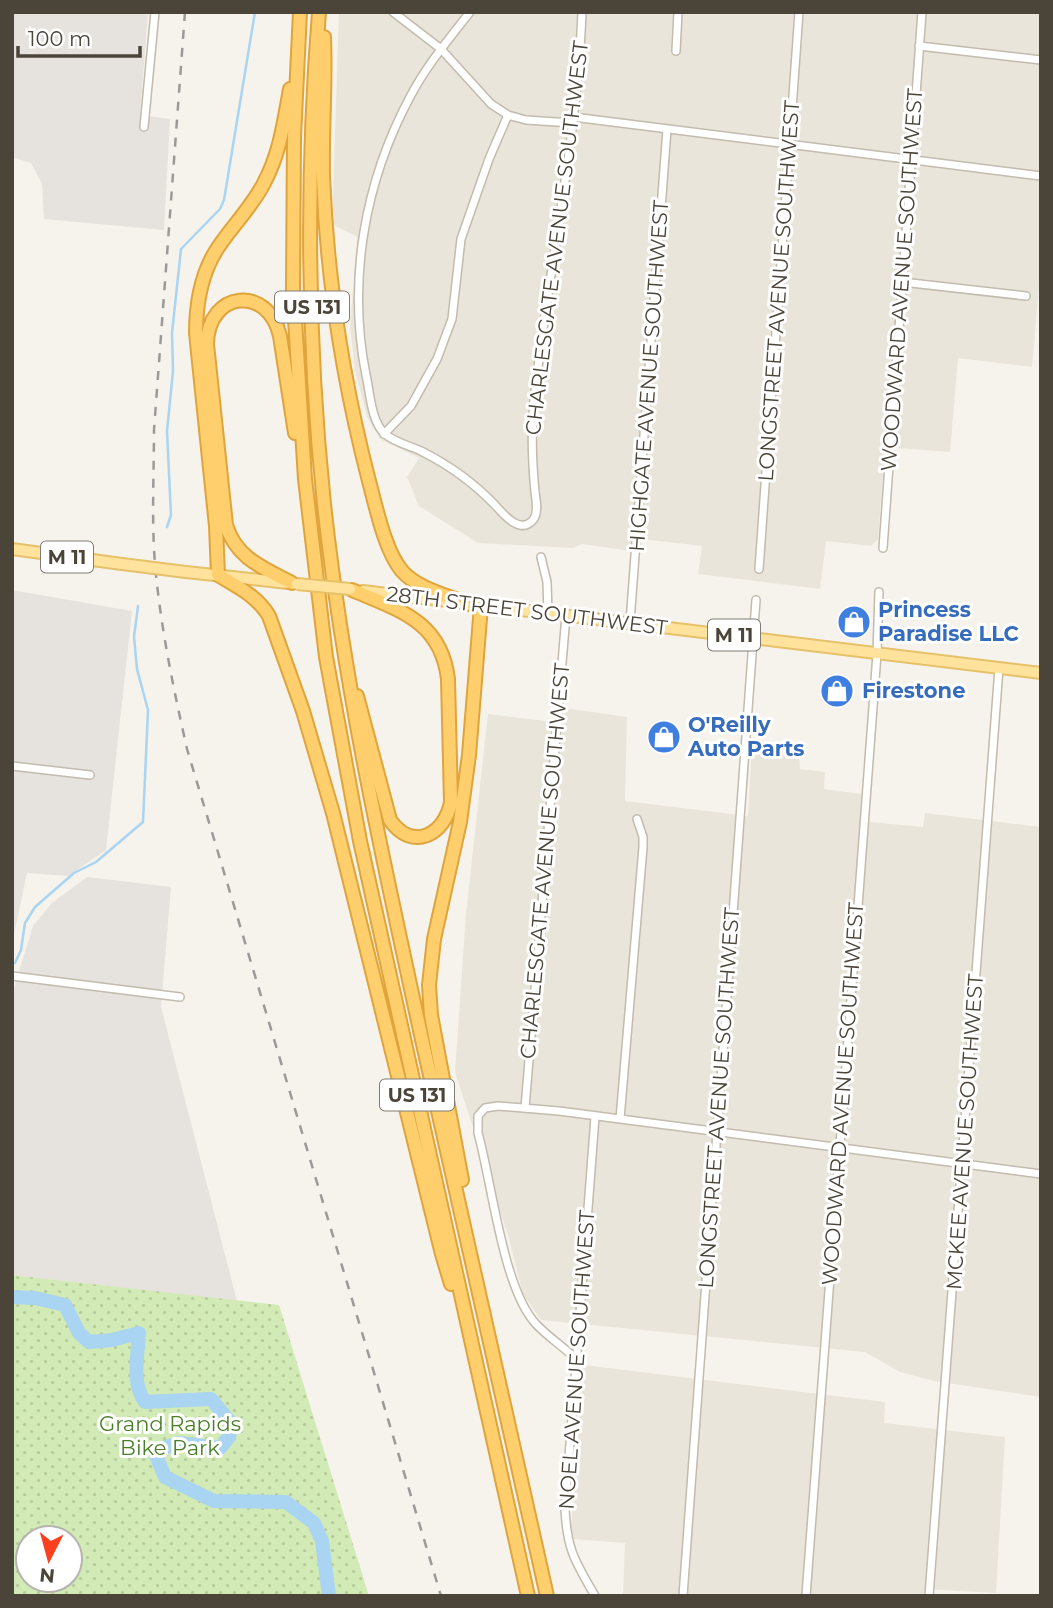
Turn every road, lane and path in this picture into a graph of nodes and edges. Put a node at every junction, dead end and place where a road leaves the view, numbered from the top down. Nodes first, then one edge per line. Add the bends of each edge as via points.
1 (155, 12) edge
2 (300, 12) edge
3 (321, 12) edge
4 (393, 12) edge
5 (470, 12) edge
6 (582, 12) edge
7 (678, 12) edge
8 (799, 12) edge
9 (922, 12) edge
10 (299, 37) junction
11 (919, 46) junction
12 (441, 49) junction
13 (676, 51) dead end
14 (1041, 60) edge
15 (508, 116) junction
16 (573, 120) junction
17 (144, 127) dead end
18 (667, 129) junction
19 (789, 145) junction
20 (911, 161) junction
21 (1041, 176) edge
22 (902, 282) junction
23 (1026, 296) dead end
24 (384, 434) junction
25 (305, 479) junction
26 (883, 548) dead end
27 (12, 549) edge
28 (541, 557) dead end
29 (759, 569) dead end
30 (218, 575) junction
31 (295, 584) junction
32 (351, 590) junction
33 (878, 592) dead end
34 (756, 600) dead end
35 (475, 605) junction
36 (548, 613) junction
37 (566, 615) junction
38 (630, 622) junction
39 (753, 638) junction
40 (342, 642) junction
41 (877, 654) junction
42 (999, 668) junction
43 (1041, 673) edge
44 (12, 766) edge
45 (90, 775) dead end
46 (637, 819) dead end
47 (12, 976) edge
48 (180, 998) dead end
49 (525, 1108) junction
50 (595, 1117) junction
51 (620, 1119) junction
52 (718, 1133) junction
53 (839, 1148) junction
54 (964, 1163) junction
55 (1041, 1174) edge
56 (483, 1308) junction
57 (471, 1341) junction
58 (577, 1360) junction
59 (528, 1596) edge
60 (547, 1596) edge
61 (595, 1596) edge
62 (683, 1596) edge
63 (806, 1596) edge
64 (929, 1596) edge

1 - 17 street
2 - 10 highway, US 131
3 - 35 highway via 329,273 342,366 359,441 399,566 423,586
3 - 40 highway, US 131 via 312,155 313,322 320,458
4 - 12 street
5 - 12 street
6 - 16 street, CHARLESGATE AVENUE SOUTHWEST
7 - 13 street
8 - 19 street, LONGSTREET AVENUE SOUTHWEST
9 - 11 street, WOODWARD AVENUE SOUTHWEST
10 - 25 highway, US 131 via 293,288
10 - 30 highway via 274,162 258,195 213,256 198,301 196,332
11 - 14 street
11 - 20 street, WOODWARD AVENUE SOUTHWEST
12 - 15 street via 491,104
12 - 24 street via 411,95 386,148 365,222 357,298 359,342 374,415
15 - 16 street
15 - 24 street via 460,239 452,319 437,359 411,406
16 - 18 street
16 - 24 street, CHARLESGATE AVENUE SOUTHWEST via 534,402 535,517 526,524 515,523 446,464
18 - 19 street
18 - 38 street, HIGHGATE AVENUE SOUTHWEST
19 - 20 street
19 - 29 street, LONGSTREET AVENUE SOUTHWEST
20 - 21 street
20 - 22 street, WOODWARD AVENUE SOUTHWEST
22 - 23 street
22 - 26 street, WOODWARD AVENUE SOUTHWEST
25 - 31 highway via 276,321 260,304 229,303 211,321 206,344 226,525 244,557
25 - 57 highway, US 131 via 318,605 342,754
27 - 30 main road, 28TH STREET SOUTHWEST / M 11, bridge
28 - 36 street
30 - 31 main road, 28TH STREET SOUTHWEST / M 11
30 - 57 highway via 250,594 269,616 303,711 349,874 442,1254
31 - 32 main road, 28TH STREET SOUTHWEST / M 11, bridge
32 - 35 main road, 28TH STREET SOUTHWEST / M 11
32 - 40 highway via 420,622 444,660 451,802 445,821 433,833 411,836 390,820
33 - 41 street, WOODWARD AVENUE SOUTHWEST
34 - 39 street, LONGSTREET AVENUE SOUTHWEST
35 - 36 main road, 28TH STREET SOUTHWEST / M 11
35 - 56 highway via 470,755 429,985
36 - 37 main road, 28TH STREET SOUTHWEST / M 11
37 - 38 main road, 28TH STREET SOUTHWEST / M 11
37 - 49 street, CHARLESGATE AVENUE SOUTHWEST
38 - 39 main road, 28TH STREET SOUTHWEST / M 11
39 - 41 main road, 28TH STREET SOUTHWEST / M 11
39 - 52 street, LONGSTREET AVENUE SOUTHWEST
40 - 56 highway, US 131 via 384,869
41 - 42 main road, 28TH STREET SOUTHWEST / M 11
41 - 53 street, WOODWARD AVENUE SOUTHWEST
42 - 43 main road, 28TH STREET SOUTHWEST / M 11
42 - 54 street, MCKEE AVENUE SOUTHWEST
44 - 45 street
46 - 51 street via 643,847
47 - 48 street
49 - 50 street
49 - 58 street via 485,1108 478,1116 478,1133 511,1279 536,1324
50 - 51 street
50 - 58 street, NOEL AVENUE SOUTHWEST
51 - 52 street
52 - 53 street
52 - 62 street, LONGSTREET AVENUE SOUTHWEST
53 - 54 street
53 - 63 street, WOODWARD AVENUE SOUTHWEST
54 - 55 street
54 - 64 street, MCKEE AVENUE SOUTHWEST
56 - 60 highway, US 131
57 - 59 highway, US 131
58 - 61 street, NOEL AVENUE SOUTHWEST via 566,1537

